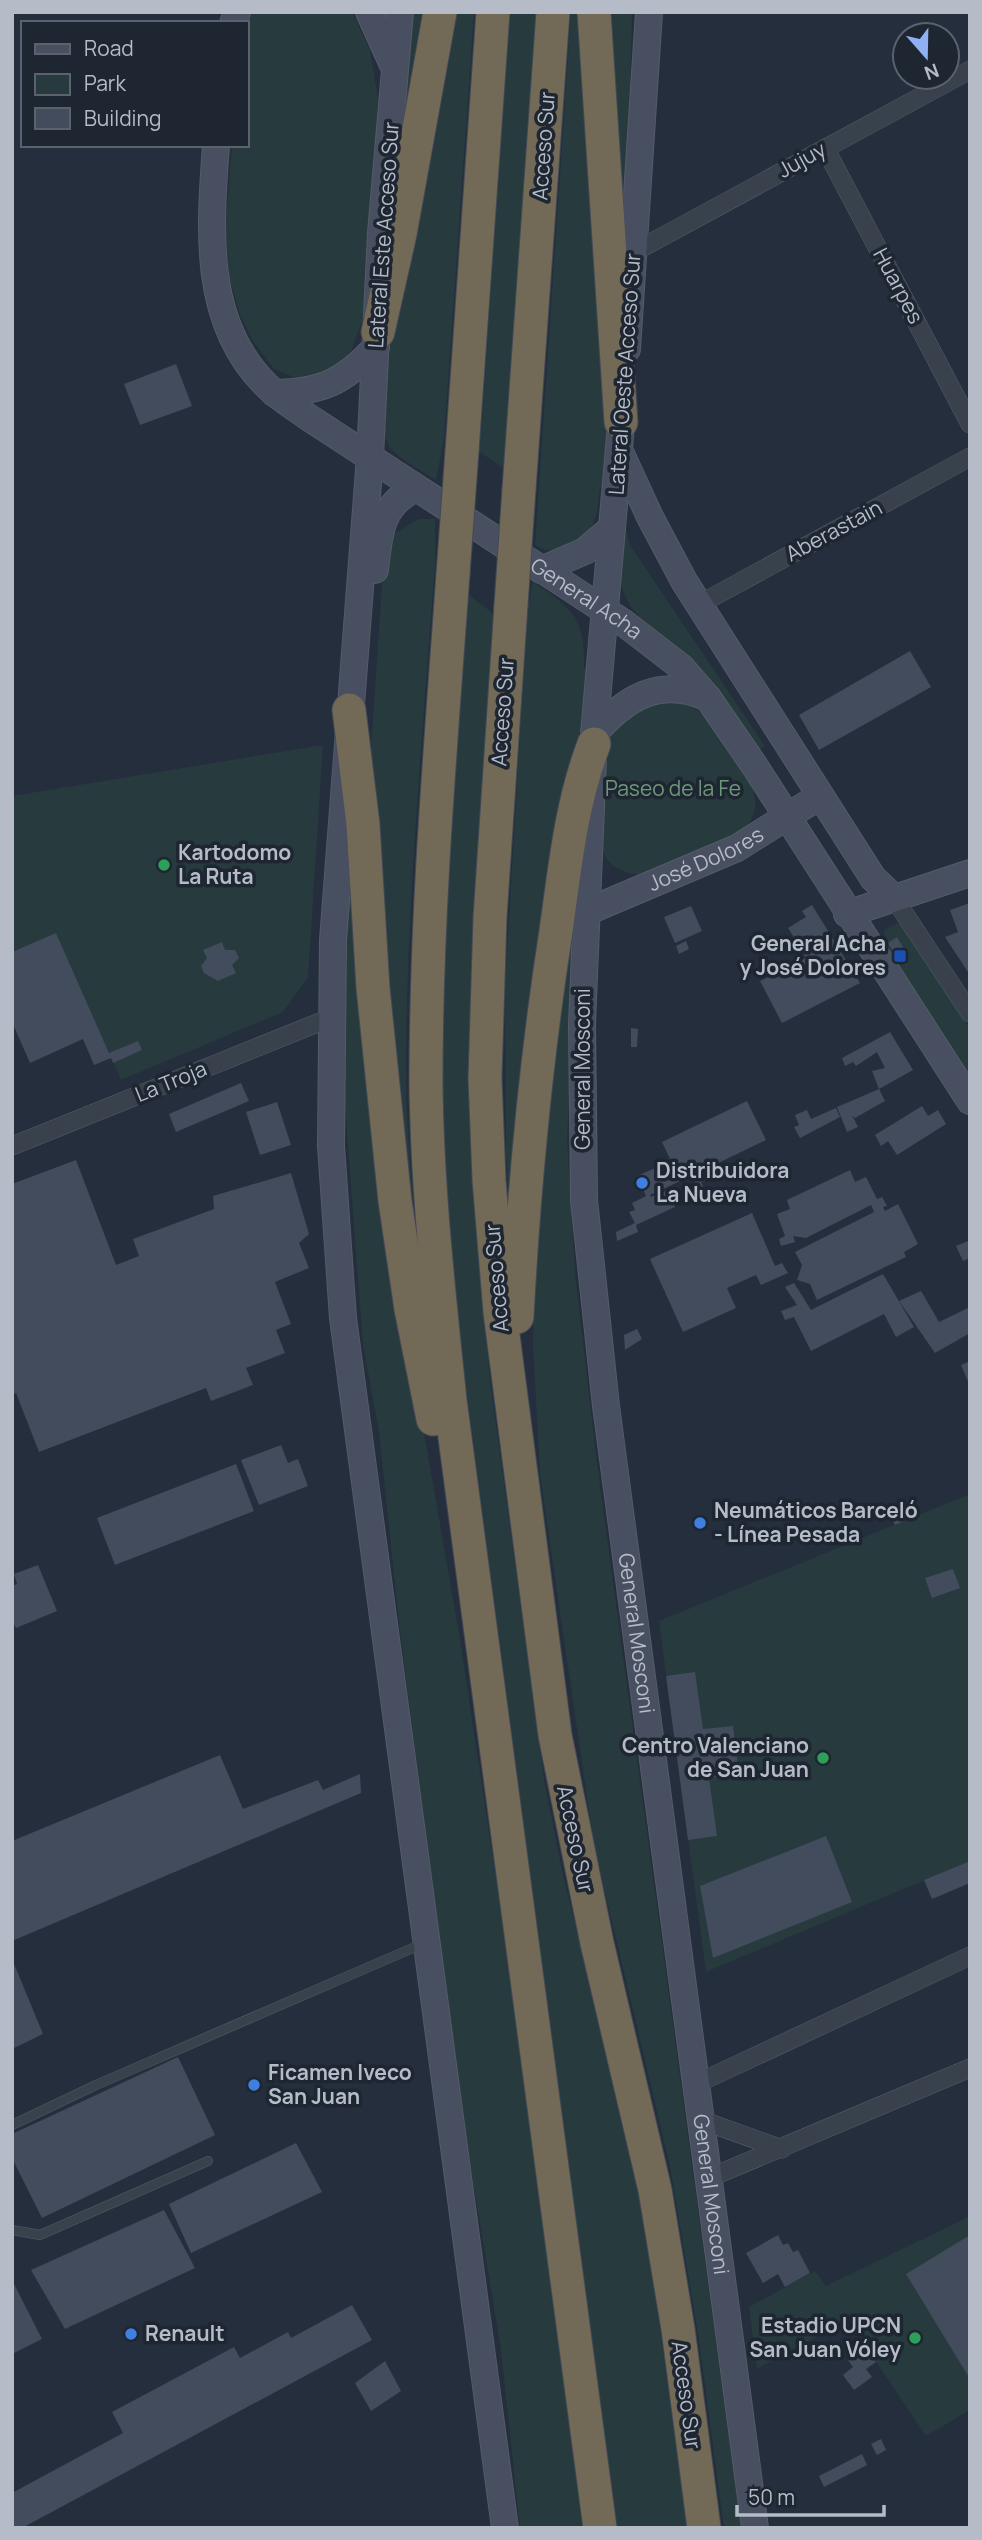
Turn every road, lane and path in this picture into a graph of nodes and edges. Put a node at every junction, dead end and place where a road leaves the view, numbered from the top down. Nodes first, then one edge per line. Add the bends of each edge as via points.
1 (369, 12) edge
2 (400, 12) edge
3 (440, 12) edge
4 (493, 12) edge
5 (553, 12) edge
6 (594, 12) edge
7 (649, 12) edge
8 (970, 70) edge
9 (395, 71) junction
10 (216, 147) edge
11 (825, 148) junction
12 (634, 252) junction
13 (377, 340) junction
14 (274, 393) junction
15 (970, 424) edge
16 (620, 435) junction
17 (370, 457) junction
18 (970, 457) edge
19 (416, 488) junction
20 (391, 504) junction
21 (612, 528) junction
22 (360, 547) junction
23 (541, 570) junction
24 (698, 605) junction
25 (606, 612) junction
26 (708, 698) junction
27 (349, 710) junction
28 (594, 739) junction
29 (356, 770) junction
30 (820, 796) junction
31 (342, 802) junction
32 (787, 817) junction
33 (970, 873) edge
34 (894, 898) junction
35 (586, 912) junction
36 (847, 914) junction
37 (970, 1013) edge
38 (330, 1018) junction
39 (970, 1101) edge
40 (12, 1146) edge
41 (516, 1442) junction
42 (480, 1630) junction
43 (427, 1942) junction
44 (970, 1956) edge
45 (970, 2068) edge
46 (696, 2084) junction
47 (701, 2120) junction
48 (12, 2125) edge
49 (782, 2149) junction
50 (208, 2161) dead end
51 (709, 2178) junction
52 (12, 2230) edge
53 (505, 2528) edge
54 (600, 2528) edge
55 (704, 2528) edge
56 (755, 2528) edge

1 - 9 street
2 - 9 street, Lateral Este Acceso Sur
3 - 13 highway
4 - 42 highway, bridge via 431,895 427,1111 442,1319
5 - 41 highway, Acceso Sur, bridge via 490,917 485,1078 491,1217
6 - 16 highway
7 - 12 street, Lateral Oeste Acceso Sur
8 - 11 street, Jujuy
9 - 13 street, Lateral Este Acceso Sur
10 - 14 street, General Acha via 212,265 235,340
11 - 12 street, Jujuy
11 - 15 street, Huarpes
12 - 16 street, Lateral Oeste Acceso Sur
13 - 14 street via 362,362 333,383 309,391
13 - 17 street, Lateral Este Acceso Sur
14 - 17 street, General Acha
16 - 21 street, Lateral Oeste Acceso Sur
16 - 24 street via 650,517
17 - 19 street, General Acha
17 - 22 street
18 - 24 street, Aberastain
19 - 20 street
19 - 23 street, General Acha
20 - 22 street
20 - 29 street via 377,550 363,734
21 - 23 street via 585,551
21 - 25 street, Lateral Oeste Acceso Sur
22 - 27 street
23 - 25 street, General Acha
24 - 30 street
25 - 26 street, General Acha via 667,654
25 - 28 street, Lateral Oeste Acceso Sur
26 - 28 street via 696,692 659,690 632,698
26 - 32 street, General Acha
27 - 29 highway
27 - 31 street
28 - 35 street, General Mosconi
28 - 41 highway via 572,821 532,1105 520,1264
29 - 31 street
29 - 42 highway via 385,1121 403,1258
30 - 32 street, José Dolores
30 - 34 street via 873,878
31 - 38 street
32 - 35 street, José Dolores via 737,848
32 - 36 street, General Acha
33 - 34 street
34 - 36 street
34 - 37 street
35 - 46 street, General Mosconi via 582,1089 587,1237
36 - 39 street, General Acha
38 - 40 street, La Troja
38 - 43 street via 331,1146 343,1318
41 - 55 highway, Acceso Sur via 562,1776 655,2190
42 - 54 highway
43 - 48 lane
43 - 53 street
44 - 46 street
45 - 49 street
46 - 47 street, General Mosconi
47 - 49 street
47 - 51 street, General Mosconi
49 - 51 street
50 - 52 lane via 40,2235
51 - 56 street, General Mosconi

